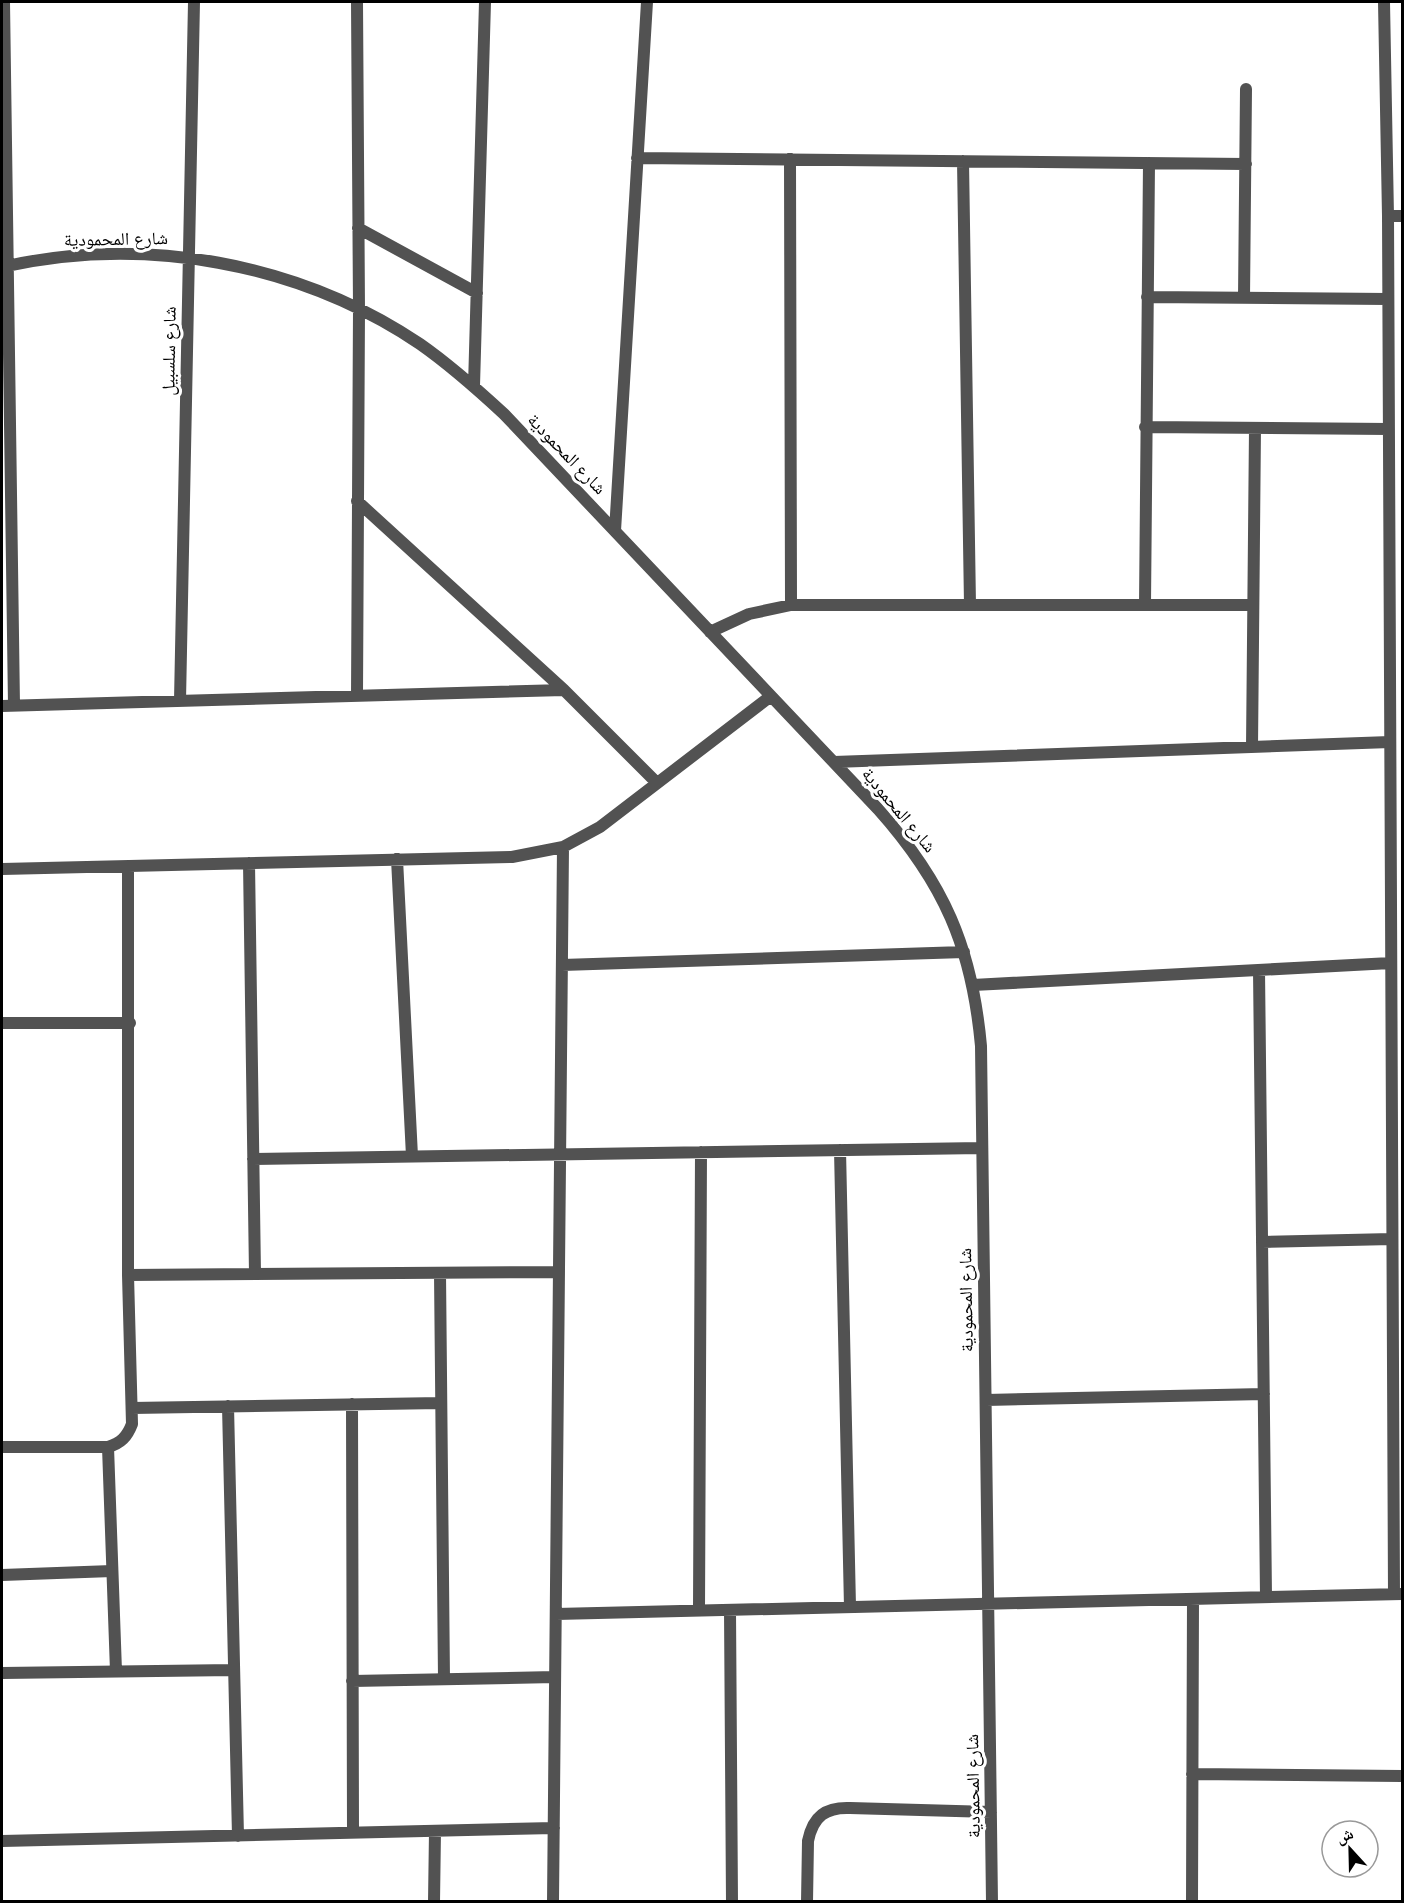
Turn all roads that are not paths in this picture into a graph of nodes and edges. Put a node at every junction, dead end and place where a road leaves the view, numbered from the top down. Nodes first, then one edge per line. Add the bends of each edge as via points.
1 (4, 2) edge
2 (194, 2) edge
3 (357, 2) edge
4 (485, 2) edge
5 (647, 2) edge
6 (1384, 2) edge
7 (1246, 89) dead end
8 (637, 158) junction
9 (790, 159) junction
10 (963, 161) junction
11 (1149, 163) junction
12 (1246, 164) junction
13 (1388, 216) junction
14 (1402, 216) edge
15 (358, 228) junction
16 (189, 258) junction
17 (5, 266) edge
18 (477, 293) junction
19 (1147, 297) junction
20 (1244, 298) junction
21 (1388, 299) junction
22 (359, 309) junction
23 (474, 386) junction
24 (1145, 427) junction
25 (1255, 428) junction
26 (1389, 429) junction
27 (6, 446) edge
28 (357, 501) junction
29 (615, 531) junction
30 (7, 579) edge
31 (791, 605) junction
32 (970, 605) junction
33 (1145, 605) junction
34 (1253, 605) junction
35 (710, 632) junction
36 (1389, 635) junction
37 (1402, 635) edge
38 (564, 690) junction
39 (357, 696) junction
40 (771, 696) junction
41 (180, 701) junction
42 (8, 705) edge
43 (1390, 742) junction
44 (1252, 747) junction
45 (834, 762) junction
46 (1396, 781) edge
47 (657, 783) junction
48 (563, 847) junction
49 (397, 859) junction
50 (249, 863) junction
51 (128, 866) junction
52 (2, 869) edge
53 (964, 952) junction
54 (1391, 963) junction
55 (562, 965) junction
56 (1259, 970) junction
57 (973, 985) junction
58 (2, 1023) edge
59 (129, 1023) junction
60 (1397, 1093) edge
61 (982, 1148) junction
62 (840, 1150) junction
63 (701, 1152) junction
64 (560, 1154) junction
65 (412, 1156) junction
66 (253, 1159) junction
67 (1392, 1239) junction
68 (1263, 1242) junction
69 (559, 1272) junction
70 (440, 1273) junction
71 (255, 1274) junction
72 (128, 1275) junction
73 (1264, 1394) junction
74 (986, 1400) junction
75 (441, 1403) junction
76 (352, 1404) junction
77 (228, 1406) junction
78 (132, 1408) junction
79 (1398, 1409) edge
80 (2, 1447) edge
81 (108, 1447) junction
82 (112, 1571) junction
83 (2, 1575) edge
84 (1398, 1594) edge
85 (1266, 1597) junction
86 (1193, 1599) junction
87 (988, 1604) junction
88 (850, 1607) junction
89 (729, 1610) junction
90 (699, 1611) junction
91 (556, 1614) junction
92 (234, 1670) junction
93 (116, 1671) junction
94 (2, 1673) edge
95 (555, 1677) junction
96 (444, 1679) junction
97 (352, 1681) junction
98 (1192, 1774) junction
99 (1402, 1776) edge
100 (991, 1812) junction
101 (554, 1828) junction
102 (435, 1831) junction
103 (353, 1833) junction
104 (238, 1836) junction
105 (2, 1841) edge
106 (434, 1902) edge
107 (553, 1902) edge
108 (732, 1902) edge
109 (807, 1902) edge
110 (992, 1902) edge
111 (1192, 1902) edge

1 - 17 street
2 - 16 street, شارع سلسبيل
3 - 15 street
4 - 18 street
5 - 8 street
6 - 13 street
7 - 12 street
8 - 9 street
8 - 29 street
9 - 10 street
9 - 31 street
10 - 11 street
10 - 32 street
11 - 12 street
11 - 19 street
12 - 20 street
13 - 14 street
13 - 21 street
15 - 18 street
15 - 22 street
16 - 17 street, شارع المحمودية via 80,255
16 - 22 street, شارع المحمودية via 282,278
16 - 41 street, شارع سلسبيل
17 - 27 street
18 - 23 street
19 - 20 street
19 - 24 street
20 - 21 street
21 - 26 street
22 - 23 street, شارع المحمودية via 419,344
22 - 28 street
23 - 29 street, شارع المحمودية
24 - 25 street
24 - 33 street
25 - 26 street
25 - 34 street
26 - 36 street
27 - 30 street
28 - 38 street
28 - 39 street
29 - 35 street, شارع المحمودية
30 - 42 street
31 - 32 street
31 - 35 street via 749,614
32 - 33 street
33 - 34 street
34 - 44 street
35 - 40 street, شارع المحمودية
36 - 37 street
36 - 43 street
38 - 39 street
38 - 47 street
39 - 41 street
40 - 45 street, شارع المحمودية
40 - 47 street
41 - 42 street
43 - 44 street
43 - 46 street
44 - 45 street
45 - 53 street, شارع المحمودية via 921,861
46 - 54 street
47 - 48 street via 600,827
48 - 49 street via 512,857
48 - 55 street
49 - 50 street
49 - 65 street
50 - 51 street
50 - 66 street
51 - 52 street
51 - 59 street
53 - 55 street
53 - 57 street, شارع المحمودية
54 - 56 street
54 - 60 street
55 - 64 street
56 - 57 street
56 - 68 street
57 - 61 street, شارع المحمودية via 981,1046
58 - 59 street
59 - 72 street
60 - 67 street
61 - 62 street
61 - 74 street, شارع المحمودية
62 - 63 street
62 - 88 street
63 - 64 street
63 - 90 street
64 - 65 street
64 - 69 street
65 - 66 street
66 - 71 street
67 - 68 street
67 - 79 street
68 - 73 street
69 - 70 street
69 - 91 street
70 - 71 street
70 - 75 street
71 - 72 street
72 - 78 street
73 - 74 street
73 - 85 street
74 - 87 street, شارع المحمودية
75 - 76 street
75 - 96 street
76 - 77 street
76 - 97 street
77 - 78 street
77 - 92 street
78 - 81 street via 129,1433
79 - 84 street
80 - 81 street
81 - 82 street
82 - 83 street
82 - 93 street
84 - 85 street
85 - 86 street
86 - 87 street
86 - 98 street
87 - 88 street
87 - 100 street, شارع المحمودية
88 - 89 street
89 - 90 street
89 - 108 street
90 - 91 street
91 - 95 street
92 - 93 street
92 - 104 street
93 - 94 street
95 - 96 street
95 - 101 street
96 - 97 street
97 - 103 street
98 - 99 street
98 - 111 street
100 - 109 street via 831,1809 822,1814 810,1831
100 - 110 street, شارع المحمودية
101 - 102 street
101 - 107 street
102 - 103 street
102 - 106 street
103 - 104 street
104 - 105 street

